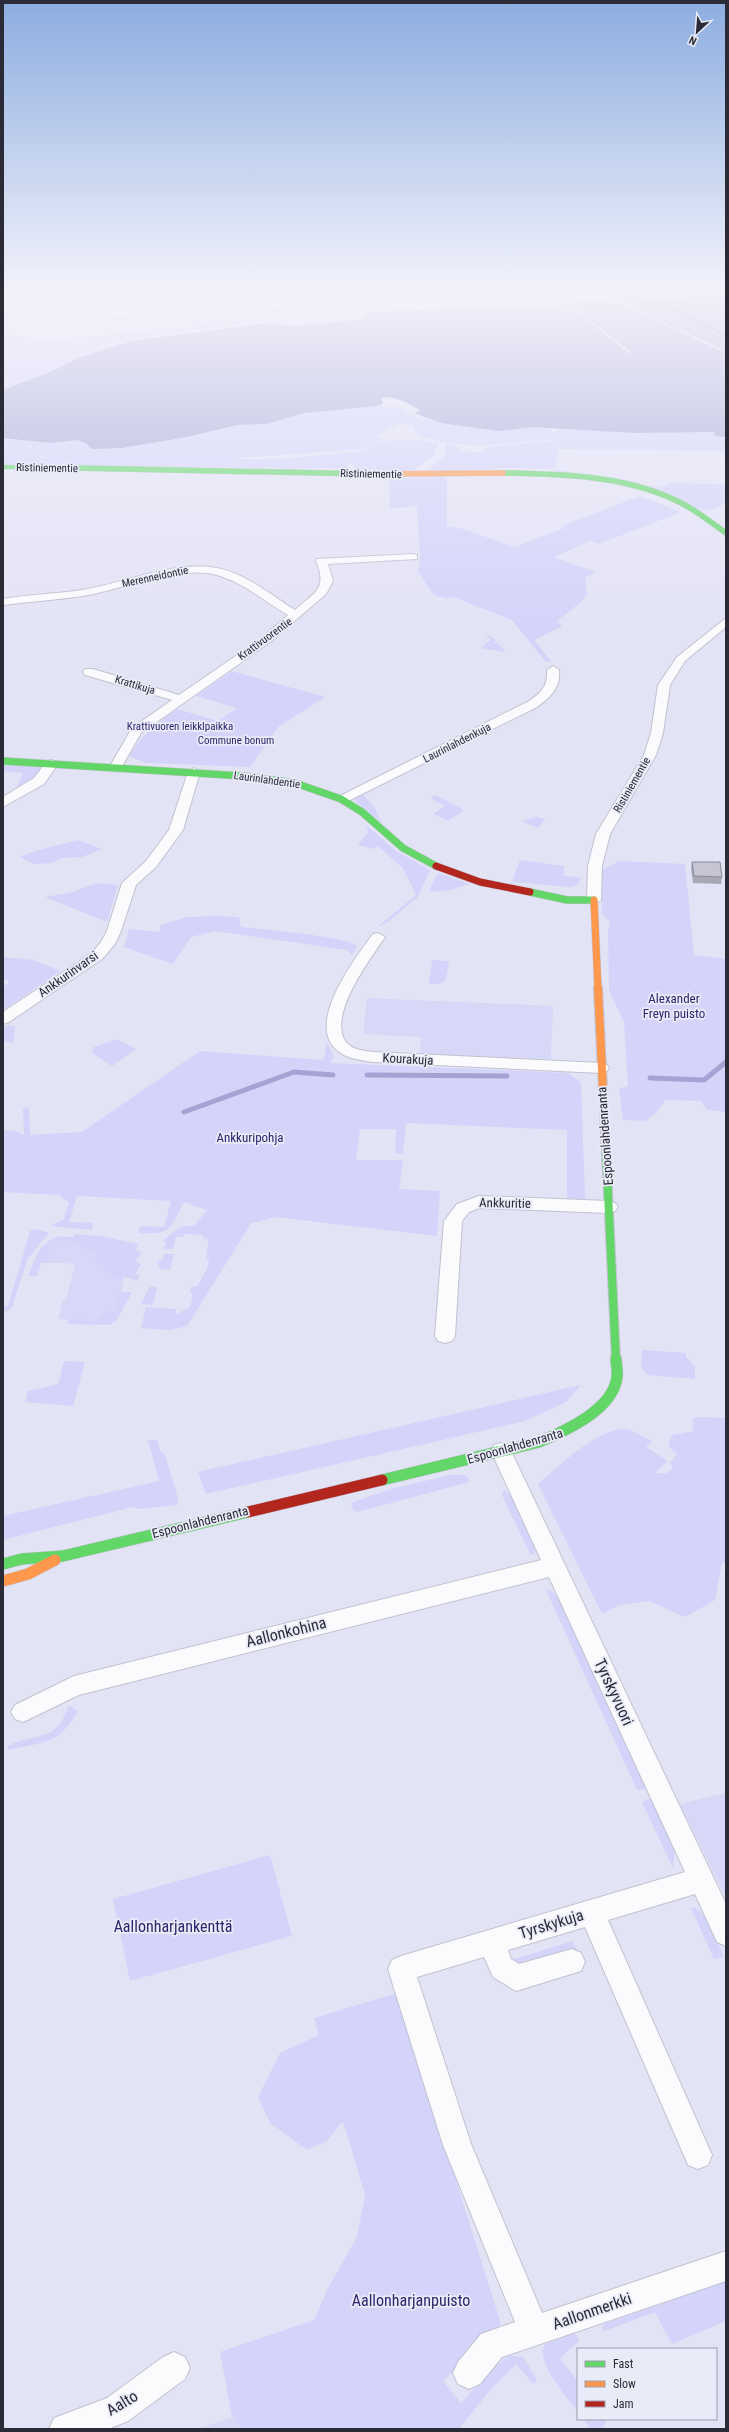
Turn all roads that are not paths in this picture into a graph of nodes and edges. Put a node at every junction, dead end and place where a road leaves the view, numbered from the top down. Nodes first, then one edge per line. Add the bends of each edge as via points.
1 (3, 467) edge
2 (726, 533) edge
3 (413, 557) dead end
4 (3, 602) edge
5 (296, 616) junction
6 (726, 621) edge
7 (553, 670) dead end
8 (89, 672) dead end
9 (180, 699) junction
10 (3, 761) edge
11 (52, 764) junction
12 (115, 768) junction
13 (194, 772) junction
14 (341, 799) junction
15 (3, 803) edge
16 (594, 900) junction
17 (378, 937) dead end
18 (3, 1019) edge
19 (601, 1068) junction
20 (609, 1207) junction
21 (445, 1336) dead end
22 (501, 1451) junction
23 (63, 1556) junction
24 (3, 1564) edge
25 (555, 1566) junction
26 (3, 1581) edge
27 (23, 1712) dead end
28 (700, 1880) junction
29 (592, 1912) junction
30 (726, 1933) edge
31 (492, 1942) junction
32 (572, 1962) dead end
33 (698, 2155) dead end
34 (726, 2266) edge
35 (534, 2331) junction
36 (174, 2368) dead end
37 (469, 2373) dead end
38 (65, 2429) edge

1 - 2 street, Ristiniementie via 397,474 558,474 617,483 664,496 695,510
3 - 5 street, Krattivuorentie via 321,561 328,574 328,582 322,592
4 - 5 street, Merenneidontie via 78,594 184,571 207,569 233,577
5 - 9 street, Krattivuorentie via 266,640
6 - 16 street, Ristiniementie via 681,659 664,684 657,733 650,755 603,834 595,866
7 - 14 street, Laurinlahdenkuja via 552,684 548,691 533,704
8 - 9 street, Krattikuja
9 - 12 street, Krattivuorentie via 136,731
10 - 11 street, Laurinlahdentie
11 - 12 street, Laurinlahdentie
11 - 15 street via 39,781
12 - 13 street, Laurinlahdentie
13 - 14 street, Laurinlahdentie via 278,779 316,788
13 - 18 street, Ankkurinvarsi via 176,830 151,864 129,883 108,944 97,956
14 - 16 street, Laurinlahdentie via 362,812 403,848 439,868 480,882 551,896 572,894
16 - 19 street, Espoonlahdenranta via 601,1014
17 - 19 street, Kourakuja via 352,973 341,996 334,1034 340,1045 352,1052 373,1057
19 - 20 street, Espoonlahdenranta
20 - 21 street, Ankkuritie via 478,1202 463,1207 453,1221
20 - 22 street, Espoonlahdenranta via 617,1378 615,1386 598,1410 566,1432
22 - 23 street, Espoonlahdenranta
22 - 25 street, Tyrskyvuori
23 - 24 street, Espoonlahdenranta via 22,1559
23 - 26 street, Espoonlahdenranta via 28,1574
25 - 27 street, Aallonkohina via 74,1686
25 - 28 street, Tyrskyvuori
28 - 29 street, Tyrskykuja
28 - 30 street, Tyrskyvuori
29 - 31 street, Tyrskykuja
29 - 33 street
31 - 32 street via 502,1968 516,1978
31 - 35 street, Tyrskykuja via 401,1969 457,2145
34 - 35 street, Aallonmerkki
35 - 37 street, Aallonmerkki via 492,2345
36 - 38 street, Aalto via 116,2410

